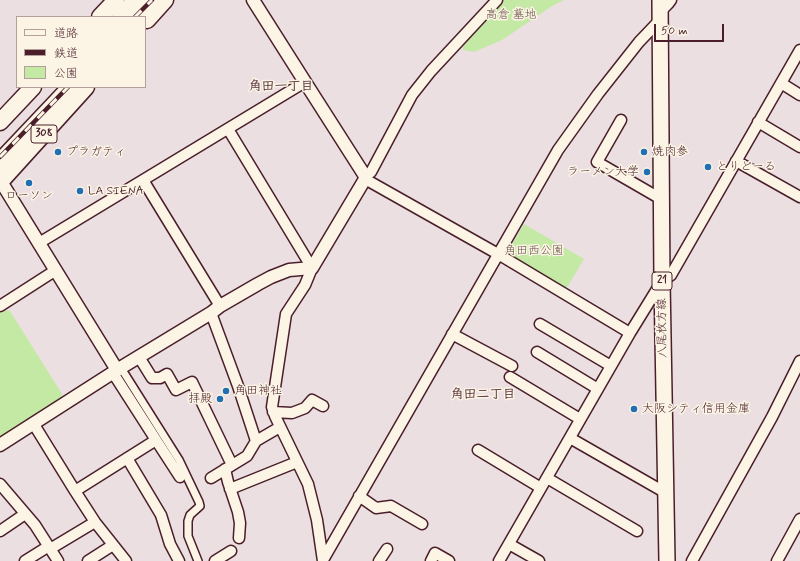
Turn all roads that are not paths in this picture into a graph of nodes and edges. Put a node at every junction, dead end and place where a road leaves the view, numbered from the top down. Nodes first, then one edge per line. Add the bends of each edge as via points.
1 (116, 0) edge
2 (137, 0) edge
3 (154, 0) edge
4 (165, 0) edge
5 (253, 0) edge
6 (497, 0) edge
7 (671, 0) edge
8 (660, 11) edge
9 (101, 16) edge
10 (122, 16) edge
11 (139, 16) edge
12 (146, 21) edge
13 (800, 50) edge
14 (306, 82) junction
15 (781, 84) junction
16 (32, 88) edge
17 (54, 88) edge
18 (71, 88) edge
19 (85, 88) edge
20 (800, 95) edge
21 (621, 120) dead end
22 (0, 122) edge
23 (758, 122) junction
24 (228, 129) junction
25 (0, 145) edge
26 (800, 146) edge
27 (736, 161) junction
28 (0, 163) edge
29 (365, 178) junction
30 (143, 180) junction
31 (0, 181) edge
32 (800, 197) edge
33 (661, 200) junction
34 (39, 243) junction
35 (498, 254) junction
36 (312, 268) junction
37 (56, 270) junction
38 (662, 281) junction
39 (0, 306) edge
40 (216, 309) junction
41 (540, 324) dead end
42 (630, 333) junction
43 (452, 334) junction
44 (537, 352) dead end
45 (139, 357) junction
46 (800, 361) edge
47 (512, 366) dead end
48 (611, 366) junction
49 (117, 370) junction
50 (510, 377) dead end
51 (598, 389) junction
52 (323, 406) dead end
53 (274, 412) junction
54 (580, 419) junction
55 (33, 423) junction
56 (280, 427) junction
57 (570, 438) junction
58 (156, 440) junction
59 (256, 441) junction
60 (0, 445) edge
61 (478, 450) dead end
62 (127, 458) junction
63 (297, 462) junction
64 (229, 467) junction
65 (180, 477) dead end
66 (211, 478) dead end
67 (547, 478) junction
68 (0, 484) edge
69 (541, 488) junction
70 (230, 489) junction
71 (75, 491) junction
72 (666, 493) junction
73 (359, 496) junction
74 (25, 514) junction
75 (800, 519) edge
76 (95, 522) junction
77 (422, 524) dead end
78 (0, 531) edge
79 (636, 531) dead end
80 (240, 538) dead end
81 (509, 544) junction
82 (113, 545) junction
83 (50, 547) junction
84 (387, 549) dead end
85 (230, 551) dead end
86 (323, 560) edge
87 (382, 560) edge
88 (25, 561) edge
89 (58, 561) edge
90 (88, 561) edge
91 (126, 561) edge
92 (179, 561) edge
93 (198, 561) edge
94 (215, 561) edge
95 (431, 561) edge
96 (449, 561) edge
97 (499, 561) edge
98 (539, 561) edge
99 (667, 561) edge
100 (692, 561) edge
101 (778, 561) edge

1 - 9 highway
2 - 10 highway
3 - 11 highway
4 - 12 highway
5 - 14 street
6 - 29 street via 412,95 371,172
7 - 8 street
8 - 33 main road, 八尾枚方線 / 21
8 - 35 street via 558,150
13 - 15 street
14 - 24 street
14 - 29 street
15 - 20 street
15 - 23 street
16 - 22 highway
17 - 25 highway
18 - 28 highway
19 - 31 highway, 308
21 - 33 street via 597,162
23 - 26 street
23 - 27 street
24 - 30 street
24 - 36 street
27 - 32 street
27 - 38 street via 670,275
29 - 35 street
29 - 36 street
30 - 34 street
30 - 40 street
31 - 34 street
33 - 38 main road, 八尾枚方線 / 21
34 - 37 street
35 - 42 street
35 - 43 street
36 - 40 street via 289,270 271,277
36 - 53 street via 305,285 286,314 272,408
37 - 39 street
37 - 49 street
38 - 42 street
38 - 72 main road, 八尾枚方線 / 21
40 - 45 street
40 - 59 street
41 - 48 street
42 - 48 street
43 - 47 street
43 - 73 street
44 - 51 street
45 - 49 street
45 - 64 street via 152,378 160,378 167,374 176,390 192,382
46 - 100 street
48 - 51 street
49 - 55 street
49 - 58 street
49 - 93 street via 179,460 199,502 200,506 190,515 188,521 188,536
50 - 54 street
51 - 54 street
52 - 53 street via 312,400 306,408 292,413
53 - 56 street
54 - 57 street
55 - 60 street
55 - 71 street
56 - 59 street
56 - 63 street
57 - 67 street
57 - 72 street
58 - 62 street
58 - 65 street
59 - 64 street via 247,456
61 - 69 street
62 - 71 street
62 - 92 street via 161,515 170,544
63 - 70 street
63 - 86 street via 308,484
64 - 66 street
64 - 70 street
67 - 69 street
67 - 79 street
68 - 74 street
69 - 81 street
70 - 80 street via 238,512
71 - 76 street
72 - 99 main road, 八尾枚方線 / 21
73 - 77 street via 376,508 391,506
73 - 86 street
74 - 78 street
74 - 83 street
75 - 101 street
76 - 82 street
76 - 83 street
81 - 97 street
81 - 98 street
82 - 90 street
82 - 91 street
83 - 88 street
83 - 89 street
84 - 87 street
85 - 94 street
95 - 96 street via 435,553

